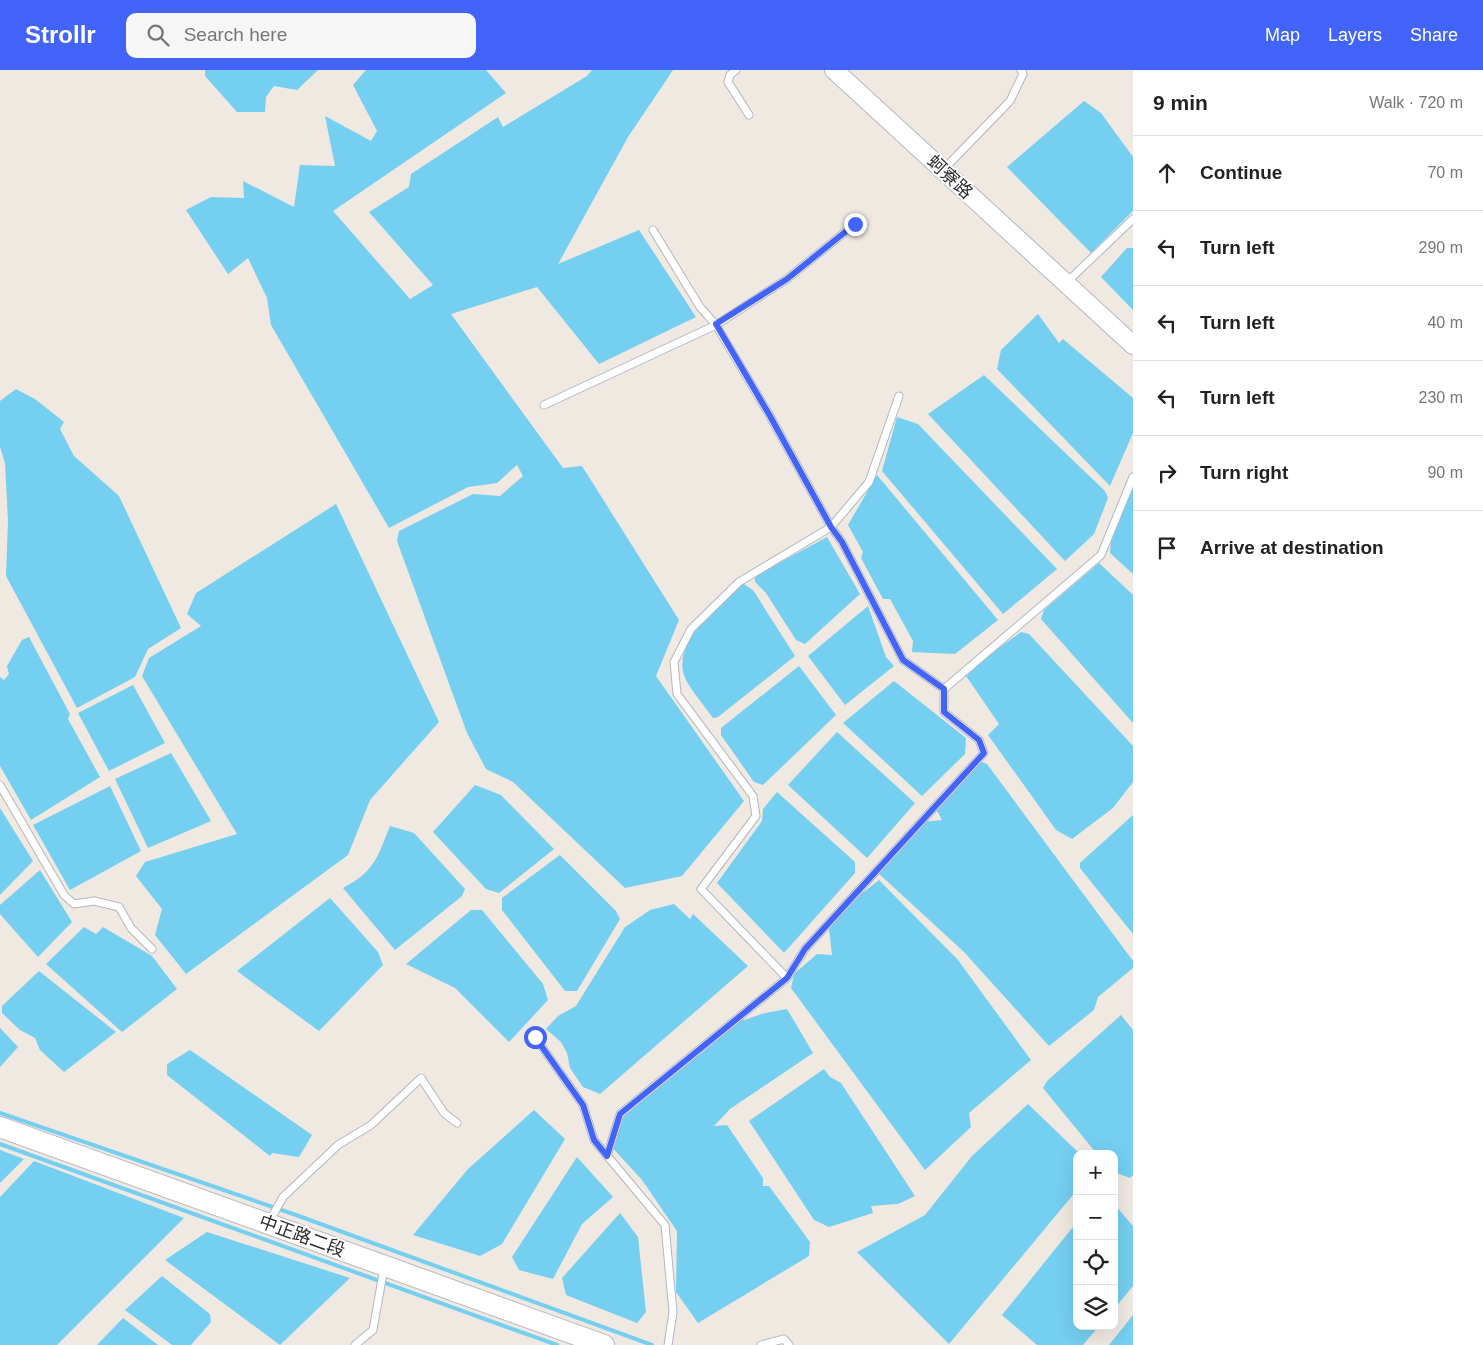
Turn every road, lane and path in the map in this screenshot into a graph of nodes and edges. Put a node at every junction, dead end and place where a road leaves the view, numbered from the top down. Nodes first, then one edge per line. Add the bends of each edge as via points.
1 (736, 70) edge
2 (834, 70) edge
3 (1021, 70) edge
4 (749, 115) dead end
5 (942, 170) junction
6 (1133, 219) edge
7 (855, 224) dead end
8 (653, 230) dead end
9 (1066, 284) junction
10 (716, 324) junction
11 (1133, 345) edge
12 (899, 396) dead end
13 (544, 405) dead end
14 (1133, 477) edge
15 (831, 527) junction
16 (944, 689) junction
17 (0, 785) edge
18 (152, 949) dead end
19 (787, 978) junction
20 (535, 1037) dead end
21 (457, 1123) dead end
22 (0, 1127) edge
23 (607, 1156) junction
24 (268, 1224) junction
25 (384, 1266) junction
26 (356, 1345) edge
27 (604, 1345) edge
28 (668, 1345) edge
29 (761, 1345) edge
30 (789, 1345) edge

1 - 4 lane via 728,82
2 - 5 street, 蚵寮路
3 - 5 lane via 1023,74 1010,100
5 - 9 street, 蚵寮路
6 - 9 lane
7 - 10 lane via 787,279
8 - 10 lane via 700,307
9 - 11 street, 蚵寮路
10 - 13 lane
10 - 15 lane
12 - 15 lane via 869,482
14 - 16 lane via 1101,554
15 - 16 lane via 842,542 903,660
15 - 19 lane via 739,582 691,629 674,662 677,694 753,796 756,816 701,889
16 - 19 lane via 944,712 979,740 984,753 805,949
17 - 18 lane via 64,895 74,904 94,901 119,907 131,928
19 - 23 lane via 620,1114
20 - 23 lane via 583,1105 594,1140
21 - 24 lane via 444,1113 421,1078 371,1125 338,1145 283,1197
22 - 24 main road, 中正路二段
23 - 28 lane via 665,1225 673,1312
24 - 25 main road, 中正路二段
25 - 26 lane via 373,1330
25 - 27 main road, 中正路二段
29 - 30 lane via 784,1339

